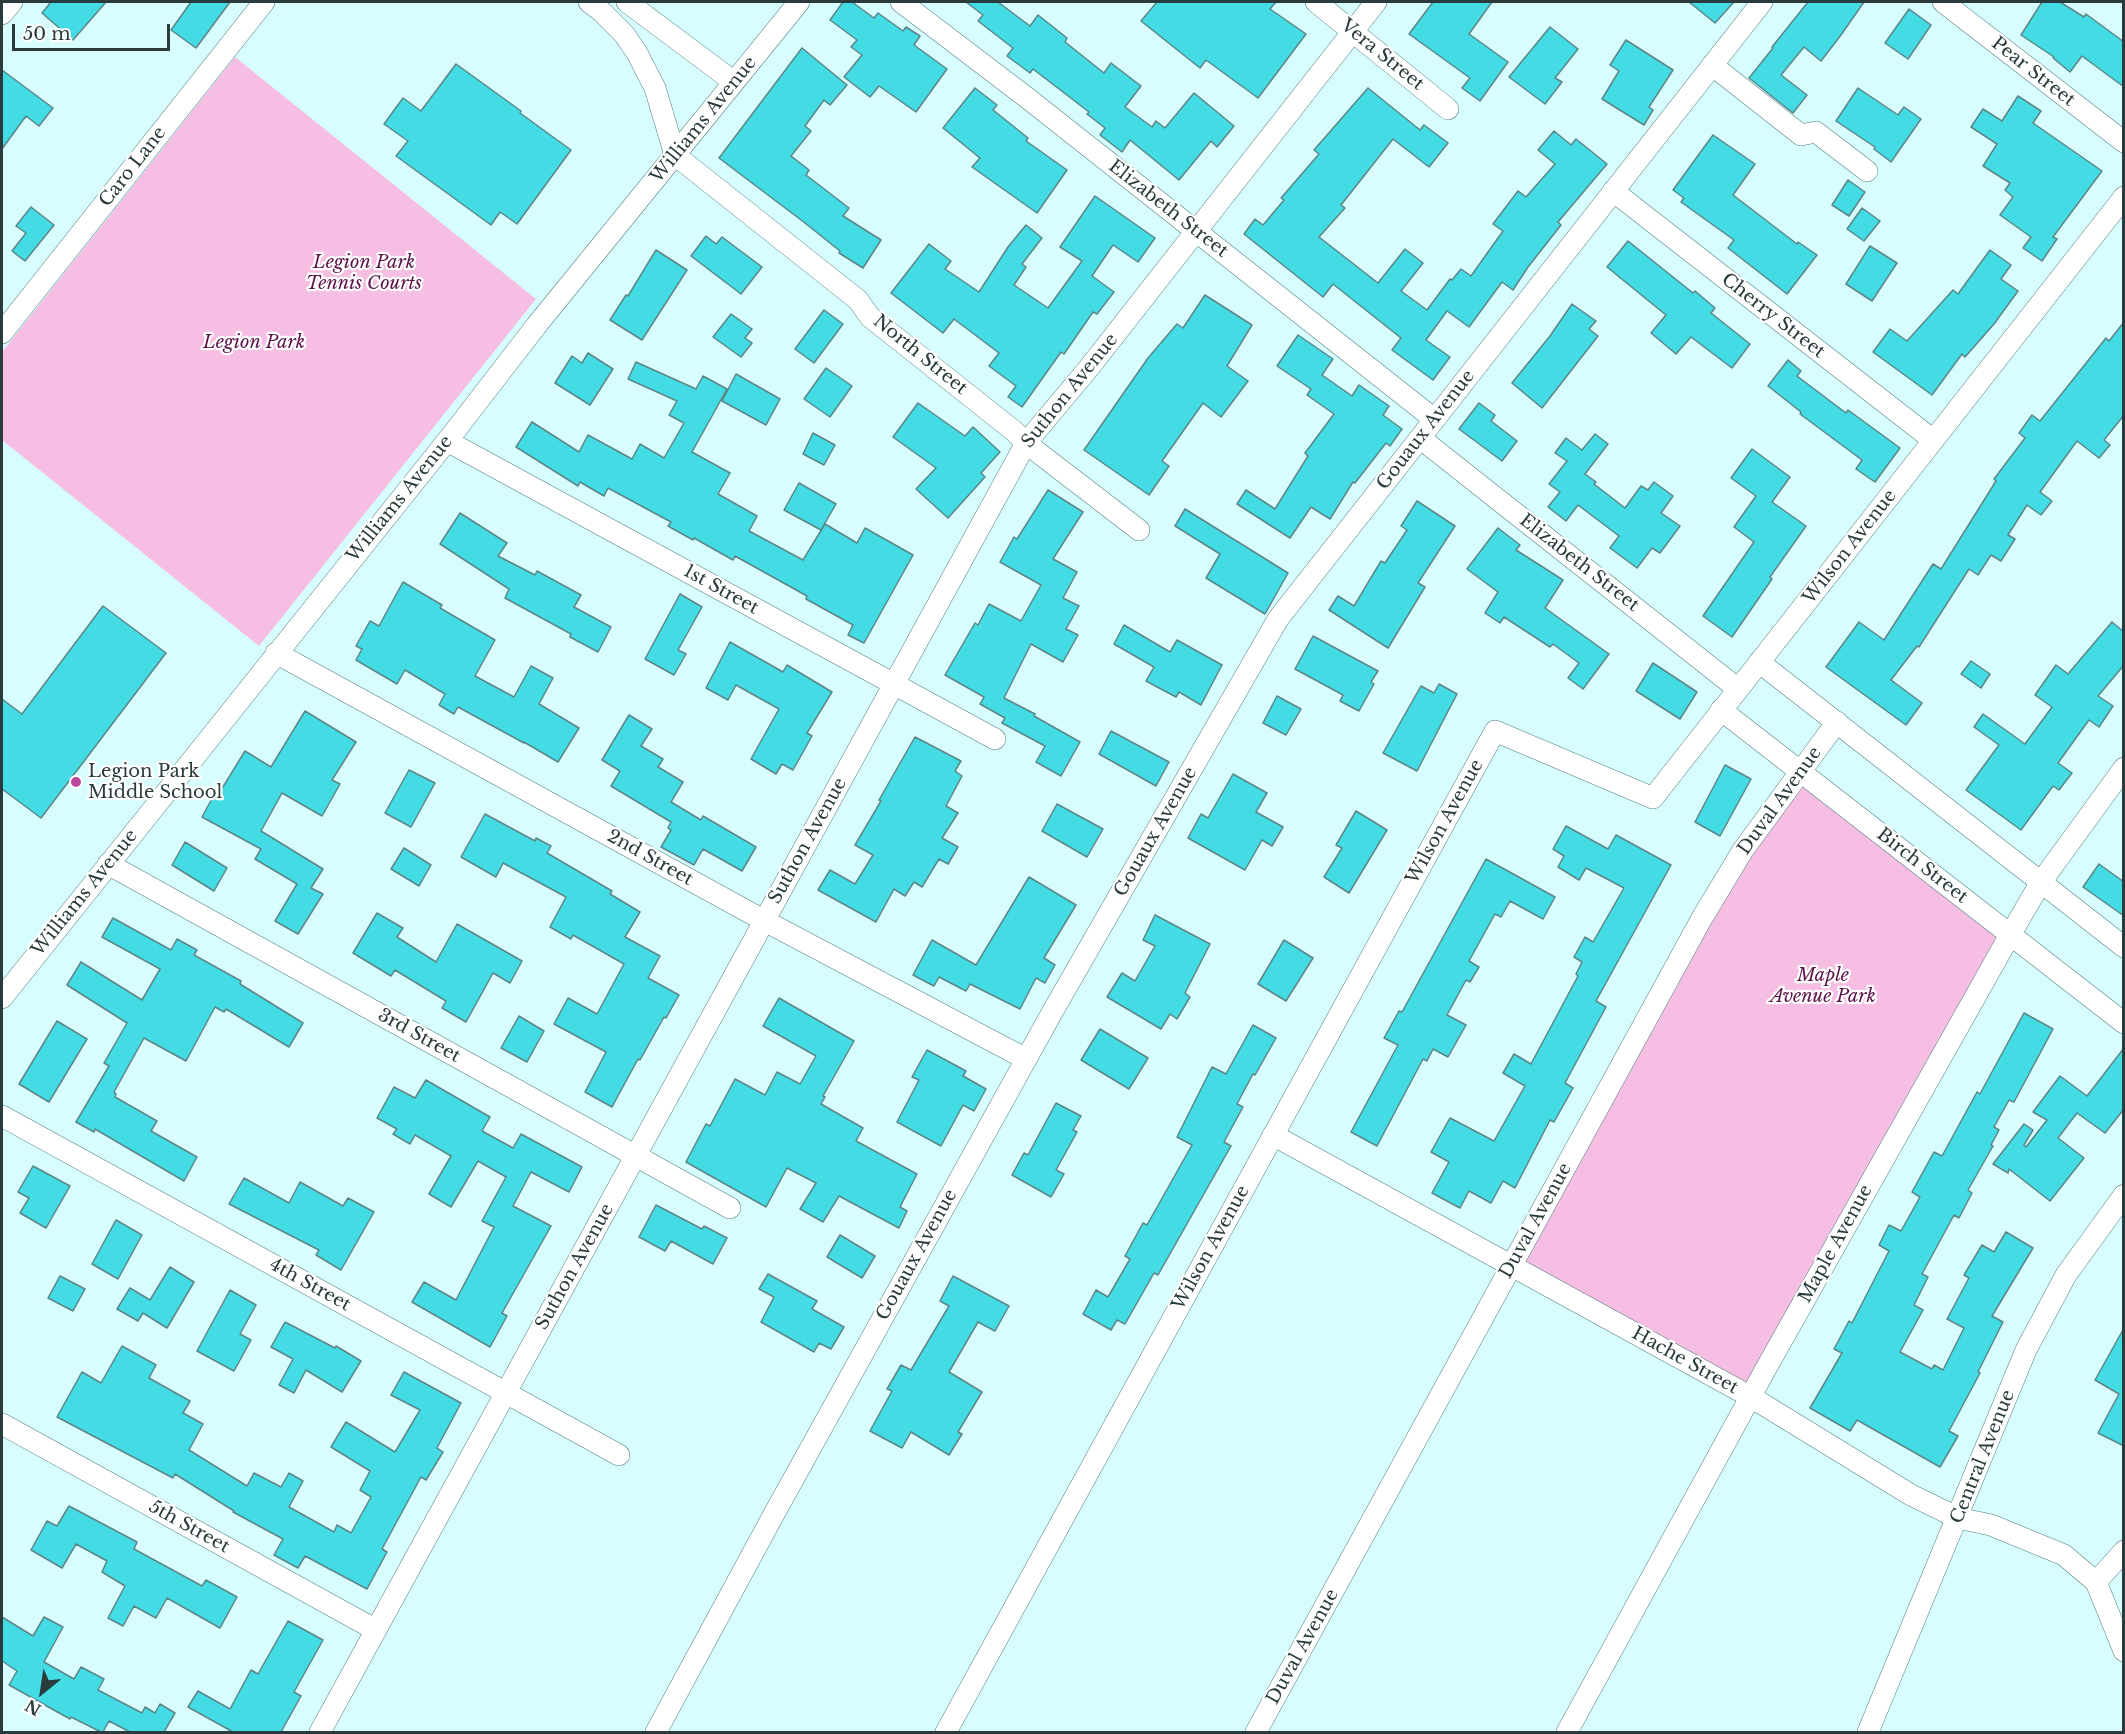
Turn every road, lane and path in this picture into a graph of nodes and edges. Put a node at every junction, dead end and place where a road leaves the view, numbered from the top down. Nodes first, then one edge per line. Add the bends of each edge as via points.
1 (12, 2) edge
2 (264, 2) edge
3 (590, 2) edge
4 (627, 2) edge
5 (799, 2) edge
6 (901, 2) edge
7 (1316, 2) edge
8 (1376, 2) edge
9 (1762, 2) edge
10 (1943, 2) edge
11 (2, 14) edge
12 (1352, 32) junction
13 (1712, 65) junction
14 (734, 82) junction
15 (1448, 109) dead end
16 (2124, 142) edge
17 (675, 155) junction
18 (1867, 171) dead end
19 (1613, 191) junction
20 (2124, 197) edge
21 (1196, 231) junction
22 (2, 333) edge
23 (1434, 419) junction
24 (1420, 438) junction
25 (1933, 440) junction
26 (447, 441) junction
27 (1027, 444) junction
28 (1139, 530) dead end
29 (276, 653) junction
30 (1760, 662) junction
31 (894, 684) junction
32 (1738, 689) junction
33 (1721, 710) junction
34 (1837, 722) junction
35 (995, 739) dead end
36 (2124, 768) edge
37 (1801, 772) junction
38 (108, 864) junction
39 (2041, 882) junction
40 (765, 921) junction
41 (2010, 935) junction
42 (2124, 947) edge
43 (2, 998) edge
44 (2124, 1023) edge
45 (1026, 1059) junction
46 (2, 1116) edge
47 (1273, 1135) junction
48 (636, 1156) junction
49 (2124, 1195) edge
50 (730, 1208) dead end
51 (1512, 1265) junction
52 (507, 1393) junction
53 (1751, 1397) junction
54 (2, 1424) edge
55 (619, 1455) dead end
56 (1958, 1518) junction
57 (2124, 1551) edge
58 (2096, 1582) junction
59 (376, 1630) junction
60 (2124, 1651) edge
61 (320, 1732) edge
62 (656, 1732) edge
63 (946, 1732) edge
64 (1256, 1732) edge
65 (1567, 1732) edge
66 (1868, 1732) edge

1 - 11 street
2 - 22 street, Caro Lane
3 - 17 street via 637,52 655,88
4 - 14 street
5 - 14 street, Williams Avenue
6 - 21 street, Elizabeth Street
7 - 12 street, Vera Street
8 - 12 street, Suthon Avenue
9 - 13 street, Gouaux Avenue
10 - 16 street, Pear Street
12 - 15 street, Vera Street
12 - 21 street, Suthon Avenue
13 - 18 street via 1801,135 1816,132
13 - 19 street, Gouaux Avenue
14 - 17 street, Williams Avenue
17 - 26 street, Williams Avenue
17 - 27 street, North Street via 858,300 870,317
19 - 23 street, Gouaux Avenue
19 - 25 street, Cherry Street
20 - 25 street, Wilson Avenue
21 - 23 street, Elizabeth Street
21 - 27 street, Suthon Avenue
23 - 24 street, Gouaux Avenue
24 - 32 street, Elizabeth Street
24 - 45 street, Gouaux Avenue via 1278,619
25 - 30 street, Wilson Avenue
26 - 29 street, Williams Avenue
26 - 31 street, 1st Street
27 - 28 street, North Street
27 - 31 street, Suthon Avenue
29 - 38 street, Williams Avenue
29 - 40 street, 2nd Street
30 - 32 street, Wilson Avenue
30 - 34 street
31 - 35 street, 1st Street
31 - 40 street, Suthon Avenue
32 - 33 street, Wilson Avenue
33 - 37 street, Birch Street
33 - 47 street, Wilson Avenue via 1653,798 1495,731
34 - 37 street, Duval Avenue
34 - 39 street
36 - 39 street, Maple Avenue
37 - 41 street, Birch Street
37 - 51 street, Duval Avenue via 1743,850 1702,918
38 - 43 street, Williams Avenue
38 - 48 street, 3rd Street
39 - 41 street, Maple Avenue
39 - 42 street
40 - 45 street, 2nd Street
40 - 48 street, Suthon Avenue
41 - 44 street, Birch Street
41 - 53 street, Maple Avenue
45 - 62 street, Gouaux Avenue
46 - 52 street, 4th Street
47 - 51 street, Hache Street
47 - 63 street, Wilson Avenue
48 - 50 street, 3rd Street
48 - 52 street, Suthon Avenue
49 - 56 street, Central Avenue via 2066,1275 2026,1350
51 - 53 street, Hache Street
51 - 64 street, Duval Avenue
52 - 55 street, 4th Street
52 - 59 street, Suthon Avenue
53 - 56 street, Hache Street via 1911,1495
53 - 65 street, Maple Avenue
54 - 59 street, 5th Street
56 - 58 street, Hache Street via 1991,1525 2064,1555
56 - 66 street, Central Avenue
57 - 58 street
58 - 60 street
59 - 61 street, Suthon Avenue

